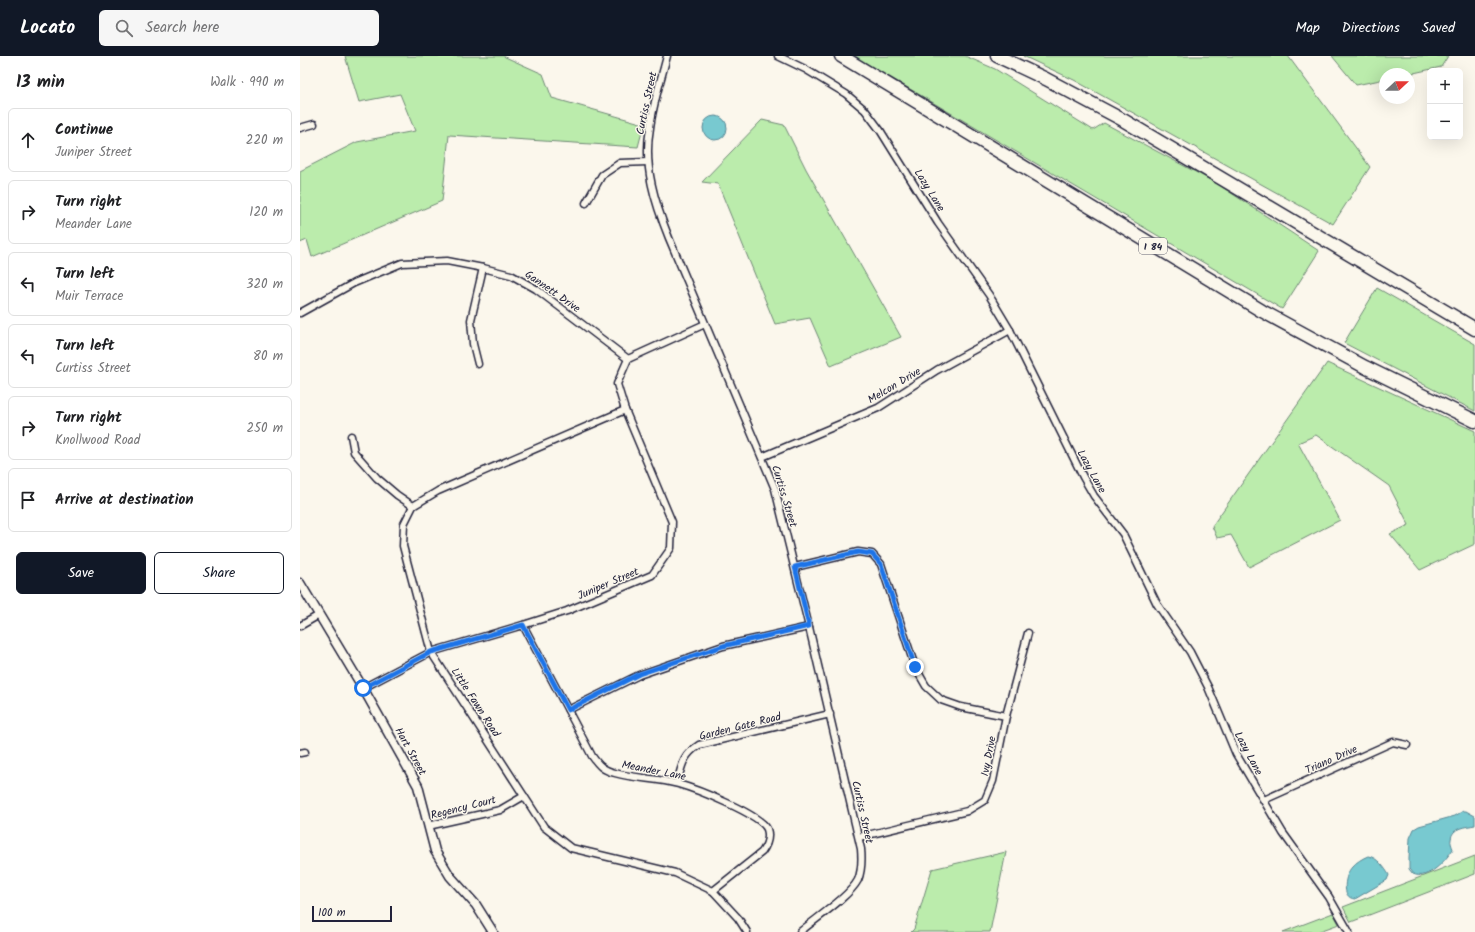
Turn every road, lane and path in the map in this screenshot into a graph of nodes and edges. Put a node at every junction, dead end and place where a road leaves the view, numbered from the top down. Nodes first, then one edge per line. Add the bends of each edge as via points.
1 (667, 56) edge
2 (778, 56) edge
3 (840, 56) edge
4 (997, 56) edge
5 (314, 124) dead end
6 (300, 128) edge
7 (648, 162) junction
8 (586, 203) dead end
9 (483, 268) junction
10 (300, 313) edge
11 (705, 324) junction
12 (1475, 329) edge
13 (1010, 330) junction
14 (628, 359) junction
15 (478, 364) dead end
16 (625, 410) junction
17 (1475, 421) edge
18 (351, 436) dead end
19 (762, 457) junction
20 (413, 506) junction
21 (795, 567) junction
22 (300, 583) edge
23 (319, 615) junction
24 (523, 625) junction
25 (300, 626) edge
26 (809, 626) junction
27 (1028, 633) dead end
28 (431, 652) junction
29 (363, 688) junction
30 (568, 710) junction
31 (830, 714) junction
32 (1006, 716) junction
33 (1407, 745) dead end
34 (677, 784) junction
35 (524, 796) junction
36 (1264, 800) junction
37 (428, 826) junction
38 (859, 837) junction
39 (712, 892) junction
40 (493, 932) edge
41 (747, 932) edge
42 (800, 932) edge
43 (1349, 932) edge

1 - 7 street, Curtiss Street via 650,123
2 - 13 street, Lazy Lane via 846,94 865,110
3 - 17 highway, I 84 via 1262,311 1365,367
4 - 12 highway via 1123,120
5 - 6 street
7 - 8 street via 620,163 602,174
7 - 11 street, Curtiss Street via 650,181 659,212
9 - 10 street, Gannett Drive via 447,261 402,263 354,283
9 - 14 street, Gannett Drive via 511,275 536,289
9 - 15 street via 471,320
11 - 14 street
11 - 19 street, Curtiss Street
13 - 19 street, Melcon Drive via 937,370 878,408
13 - 36 street, Lazy Lane via 1083,477 1123,534 1157,604 1190,652 1208,687 1236,754
14 - 16 street, Juniper Street via 617,384
16 - 20 street via 438,491
16 - 24 street, Juniper Street via 672,522 671,548 652,575 567,611
18 - 20 street via 354,452 377,478
19 - 21 street, Curtiss Street via 775,489
20 - 28 street, Little Fawn Road via 404,524 404,546
21 - 26 street, Curtiss Street
21 - 32 street via 858,552 872,554 881,564 915,667 926,686 941,700 961,707
22 - 23 street, Hart Street
23 - 25 street
23 - 29 street, Hart Street
24 - 28 street, Juniper Street
24 - 30 street, Meander Lane
26 - 30 street via 723,646 639,674
26 - 31 street, Curtiss Street
27 - 32 street, Ivy Drive
28 - 29 street, Juniper Street
28 - 35 street, Little Fawn Road
29 - 37 street, Hart Street via 418,786
30 - 34 street, Meander Lane via 599,767 615,773
31 - 34 street, Garden Gate Road via 699,745 683,760
31 - 38 street, Curtiss Street
32 - 38 street, Ivy Drive via 994,781 985,800 967,811
33 - 36 street, Triano Drive via 1392,742
34 - 39 street, Meander Lane via 722,800 761,823 766,829 769,839 762,852
35 - 37 street, Regency Court via 500,810
35 - 39 street, Little Fawn Road via 544,827 571,848 675,873
36 - 43 street, Lazy Lane via 1283,833 1329,897
37 - 40 street, Hart Street via 435,851 450,876 476,905
38 - 42 street, Curtiss Street via 862,865 858,880 829,909
39 - 41 street, Little Fawn Road via 738,918

